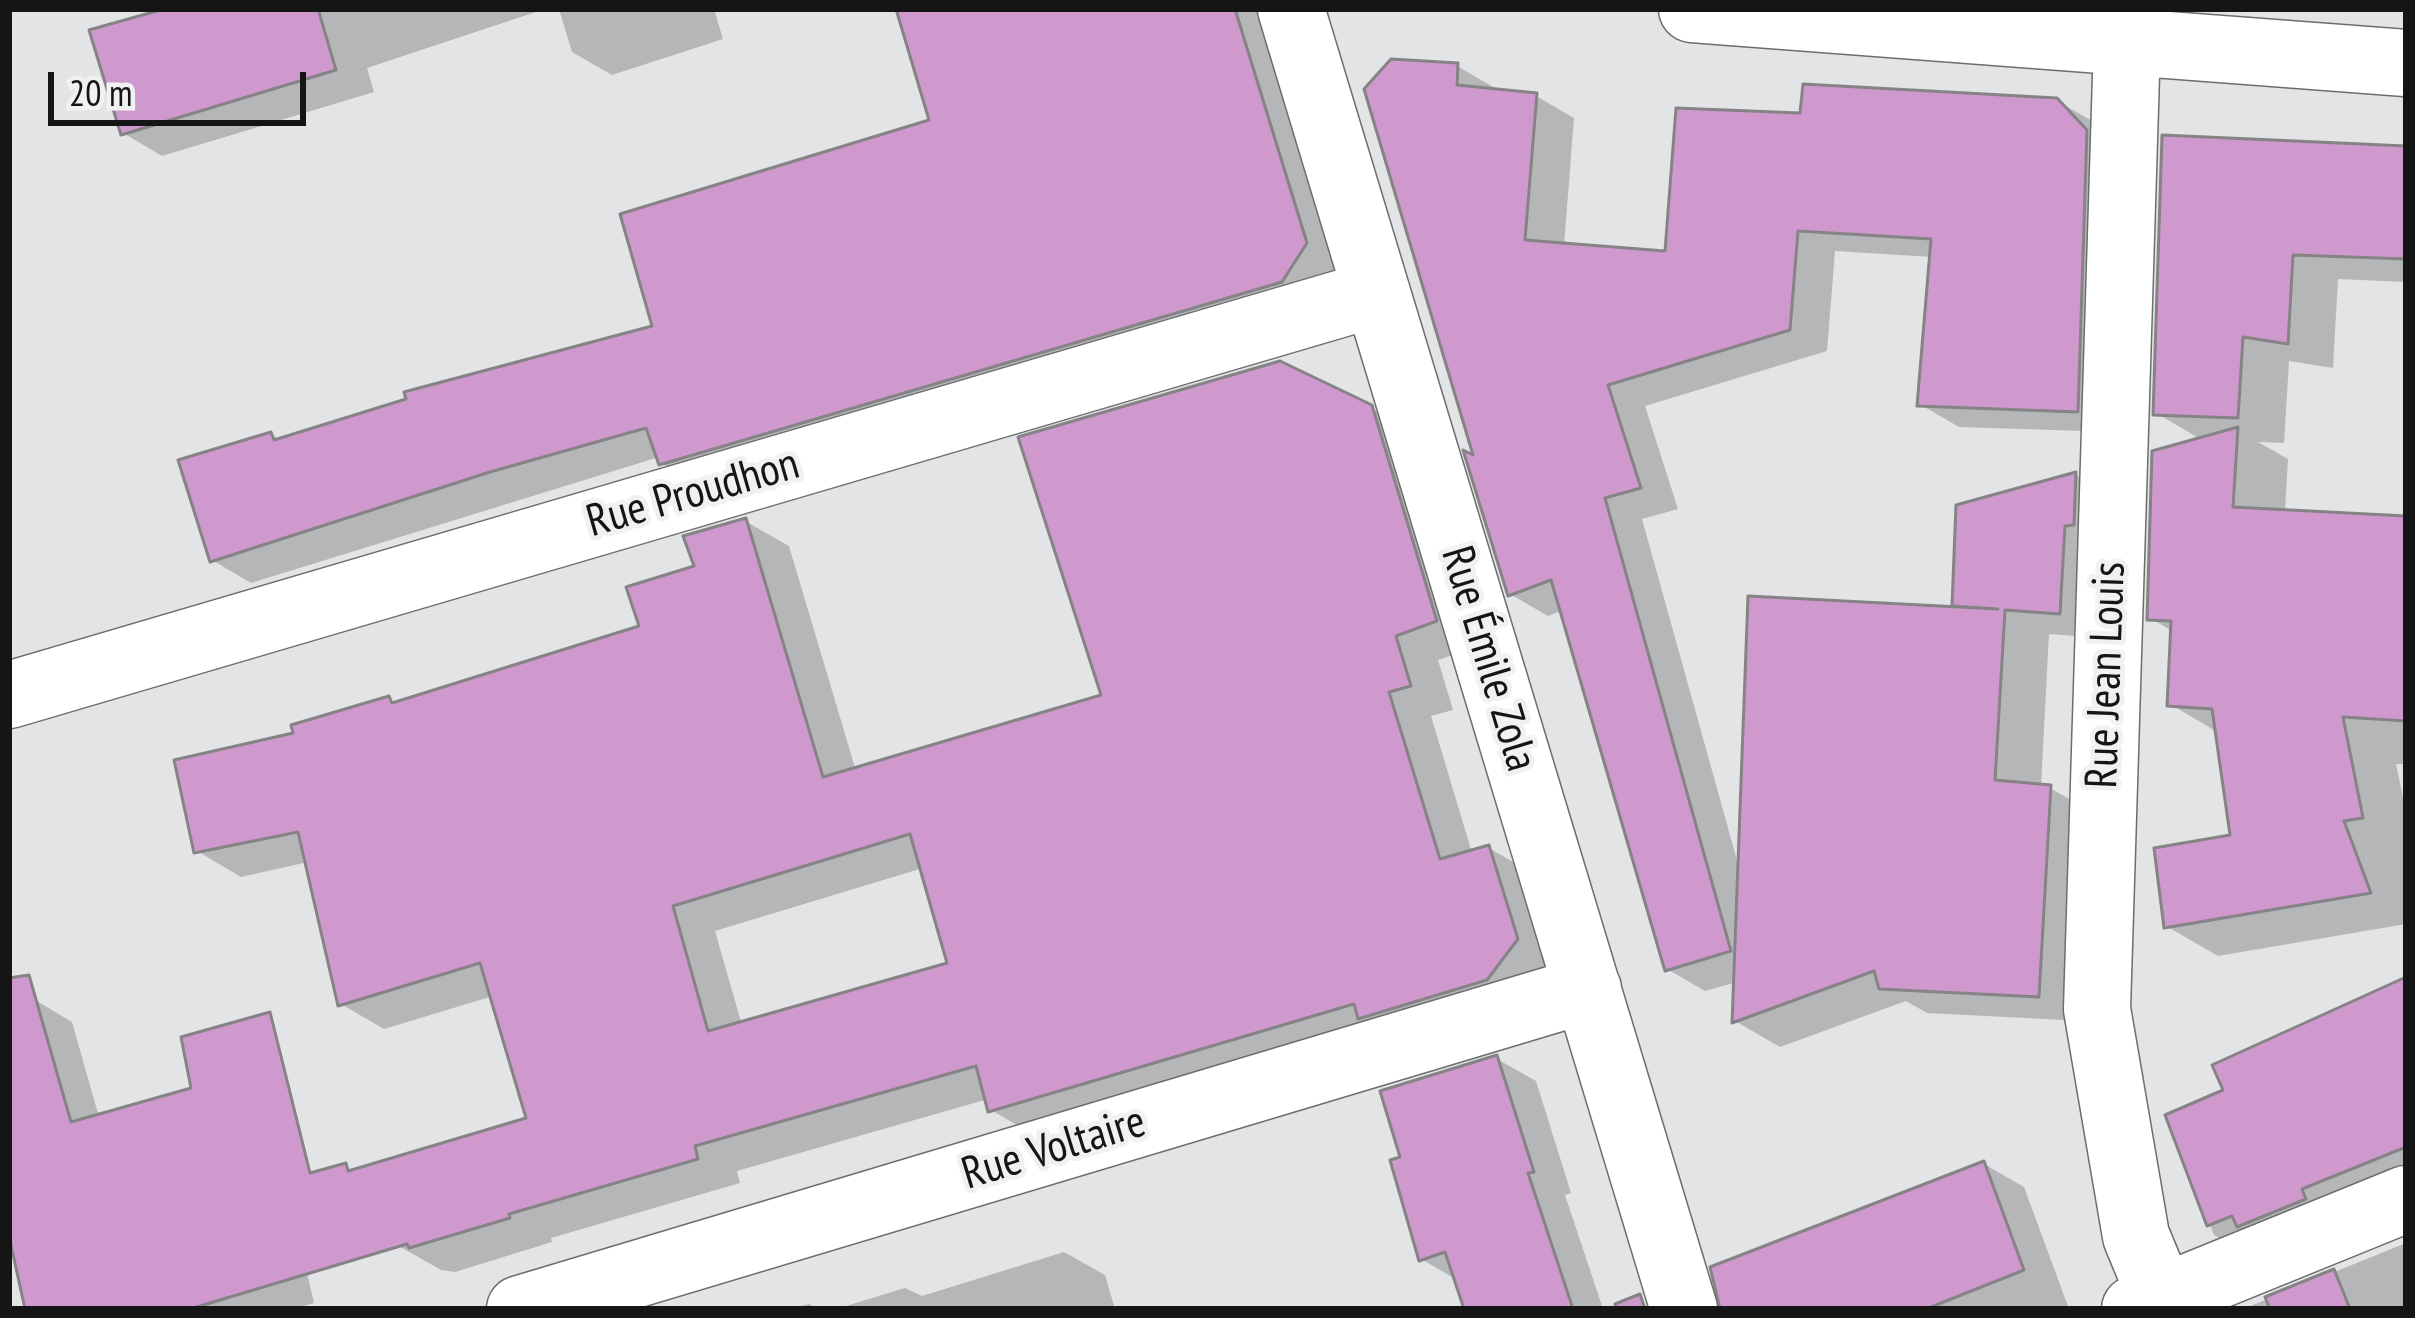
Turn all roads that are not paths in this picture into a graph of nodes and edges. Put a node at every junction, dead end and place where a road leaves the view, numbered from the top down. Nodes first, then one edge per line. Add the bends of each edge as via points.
1 (1291, 9) edge
2 (1692, 9) edge
3 (1922, 18) edge
4 (2127, 43) junction
5 (2406, 63) edge
6 (1377, 293) junction
7 (9, 695) edge
8 (1588, 989) junction
9 (2406, 1199) edge
10 (2148, 1304) edge
11 (520, 1309) edge
12 (1684, 1309) edge

1 - 6 street, Rue Émile Zola
2 - 3 street
3 - 4 street
4 - 5 street
4 - 10 street, Rue Jean Louis via 2097,1009
6 - 7 street, Rue Proudhon
6 - 8 street, Rue Émile Zola
8 - 11 street, Rue Voltaire
8 - 12 street, Rue Émile Zola
9 - 10 street

